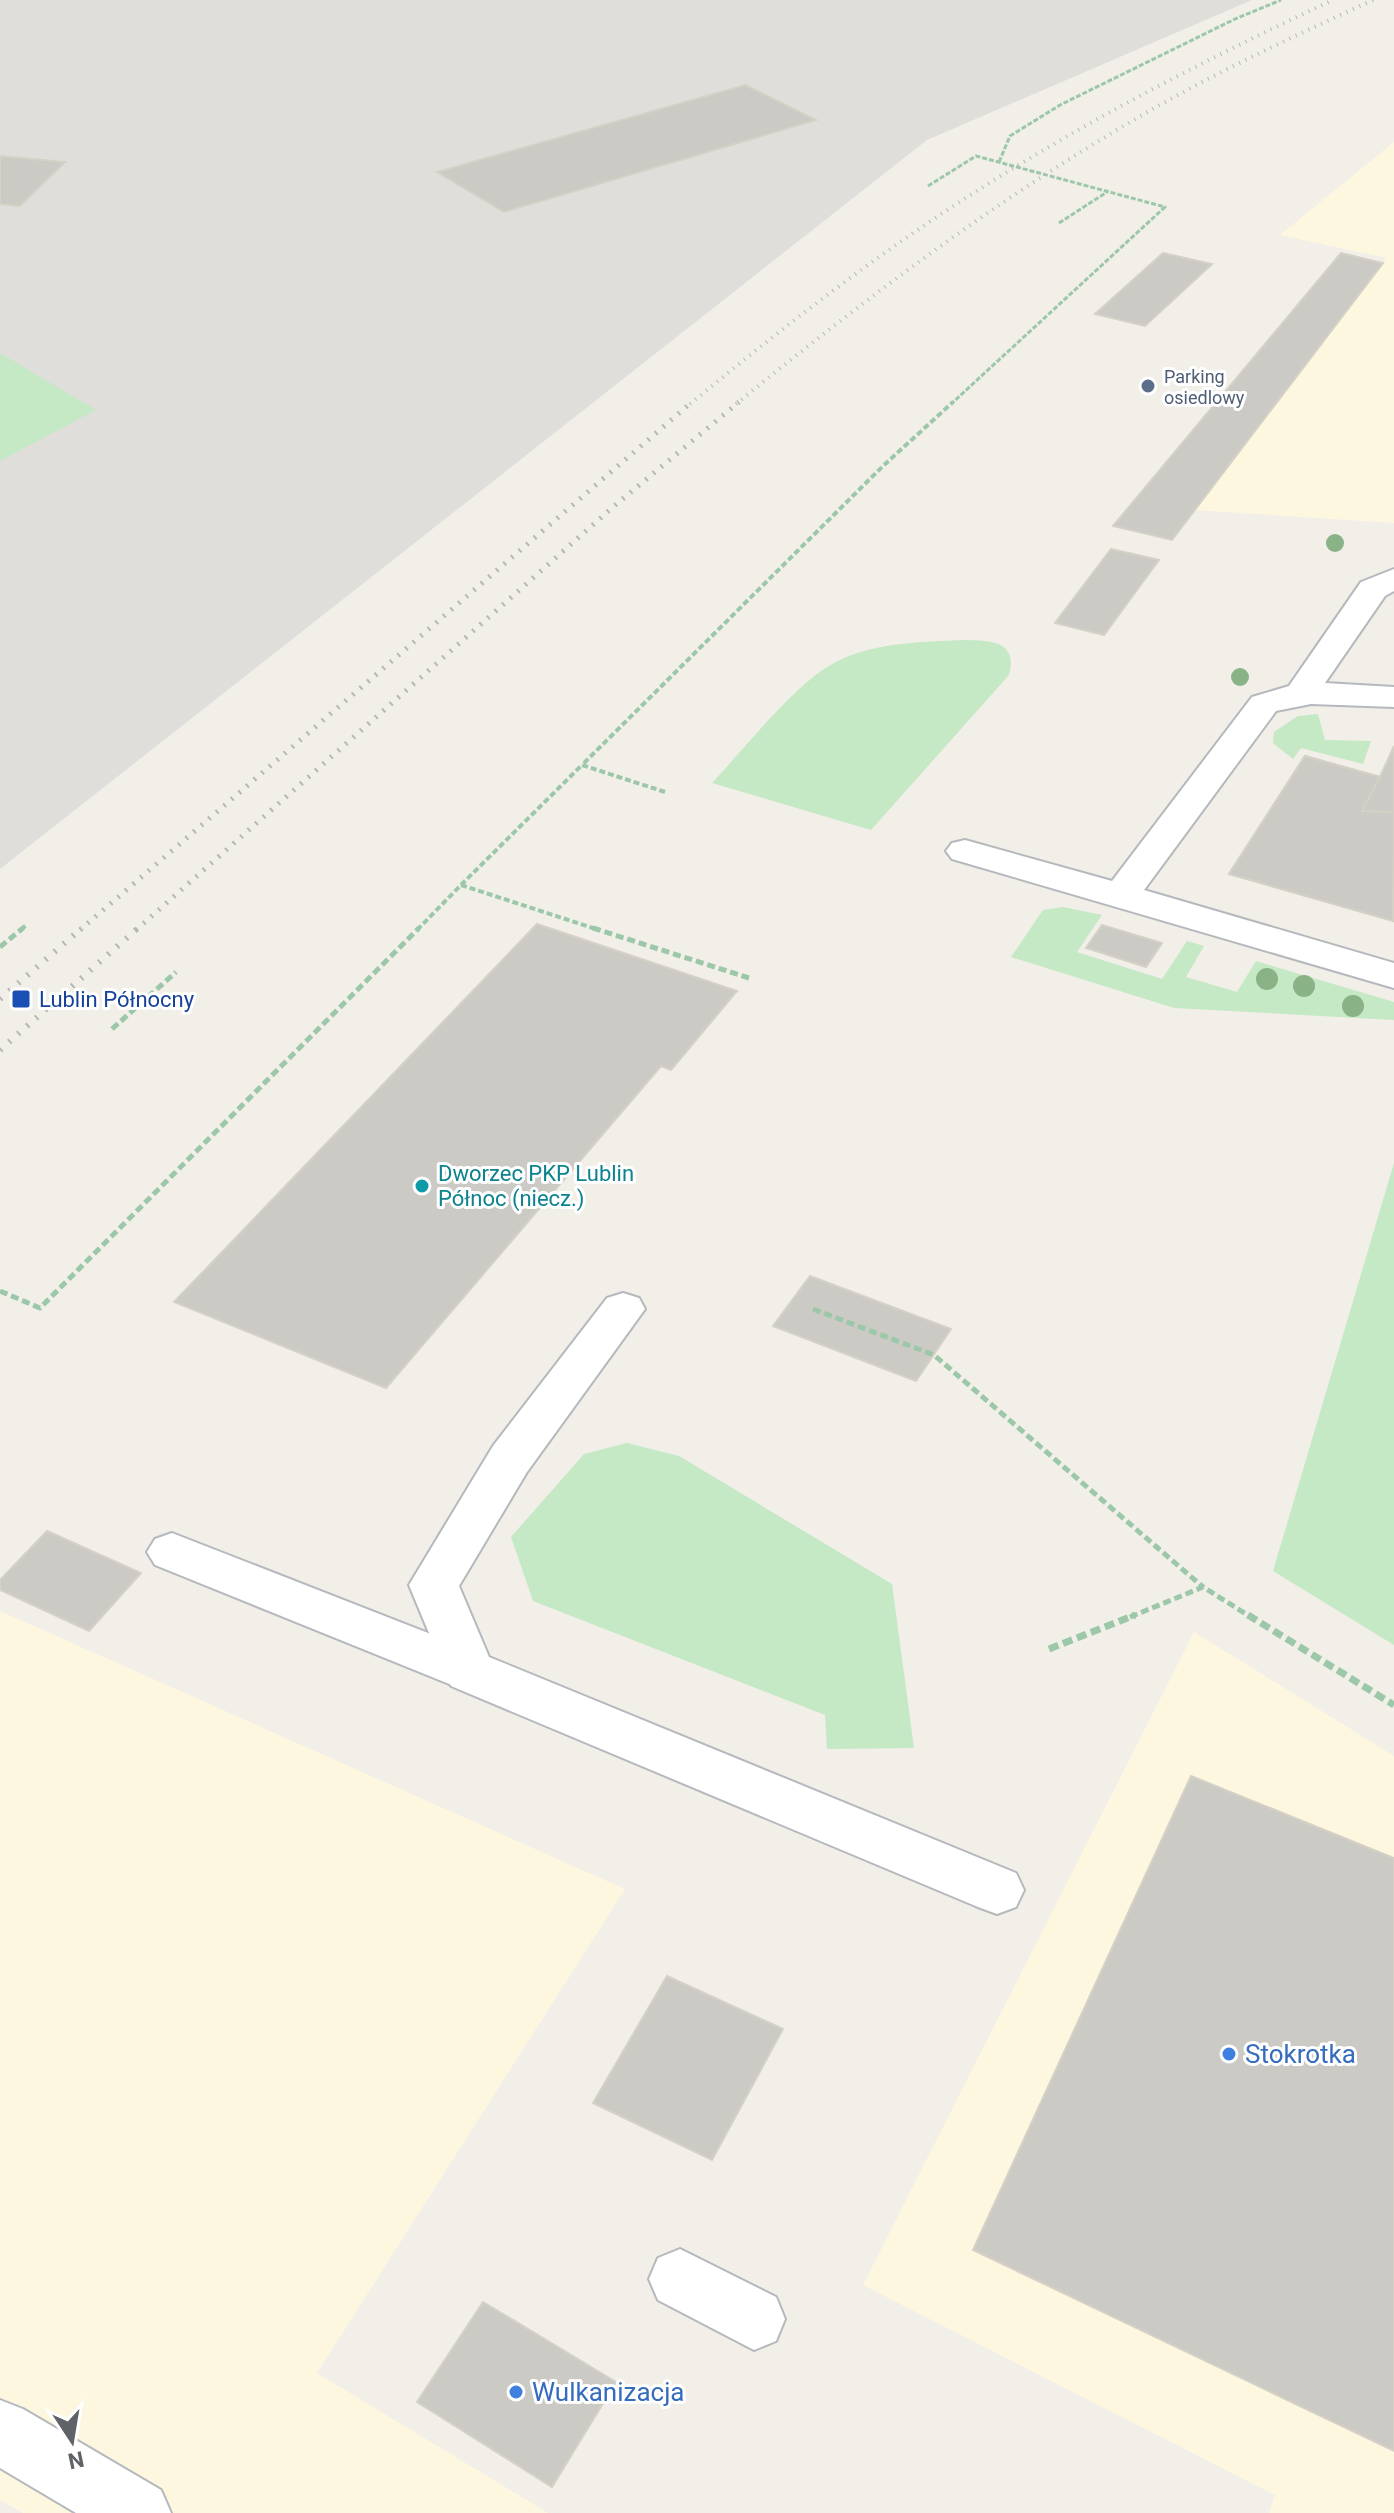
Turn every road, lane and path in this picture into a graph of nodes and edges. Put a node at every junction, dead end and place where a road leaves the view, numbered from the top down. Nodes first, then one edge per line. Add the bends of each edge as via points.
1 (1281, 0) edge
2 (999, 162) junction
3 (928, 186) dead end
4 (1108, 191) junction
5 (1059, 223) dead end
6 (1394, 579) edge
7 (1299, 697) junction
8 (1394, 697) edge
9 (582, 765) junction
10 (665, 792) dead end
11 (965, 851) dead end
12 (461, 885) junction
13 (1121, 895) junction
14 (26, 925) dead end
15 (0, 947) edge
16 (176, 972) dead end
17 (1394, 976) edge
18 (749, 978) dead end
19 (112, 1029) dead end
20 (0, 1291) edge
21 (623, 1309) dead end
22 (813, 1309) dead end
23 (172, 1552) dead end
24 (1203, 1587) junction
25 (1049, 1649) dead end
26 (469, 1671) junction
27 (1394, 1705) edge
28 (997, 1890) dead end
29 (680, 2279) dead end
30 (754, 2319) dead end
31 (0, 2432) edge
32 (138, 2513) edge

1 - 2 path via 1060,105 1010,136
2 - 3 path via 976,156
2 - 4 path
4 - 5 path
4 - 9 path via 1165,207 883,466
6 - 7 street via 1373,589
7 - 8 street
7 - 13 street via 1264,704
9 - 10 path
9 - 12 path
11 - 13 street
12 - 18 path
12 - 20 path via 40,1308
13 - 17 street
14 - 15 path
16 - 19 path
21 - 26 street via 510,1459 434,1585
22 - 24 path via 934,1355
23 - 26 street
24 - 25 path
24 - 27 path
26 - 28 street
29 - 30 street
31 - 32 street

